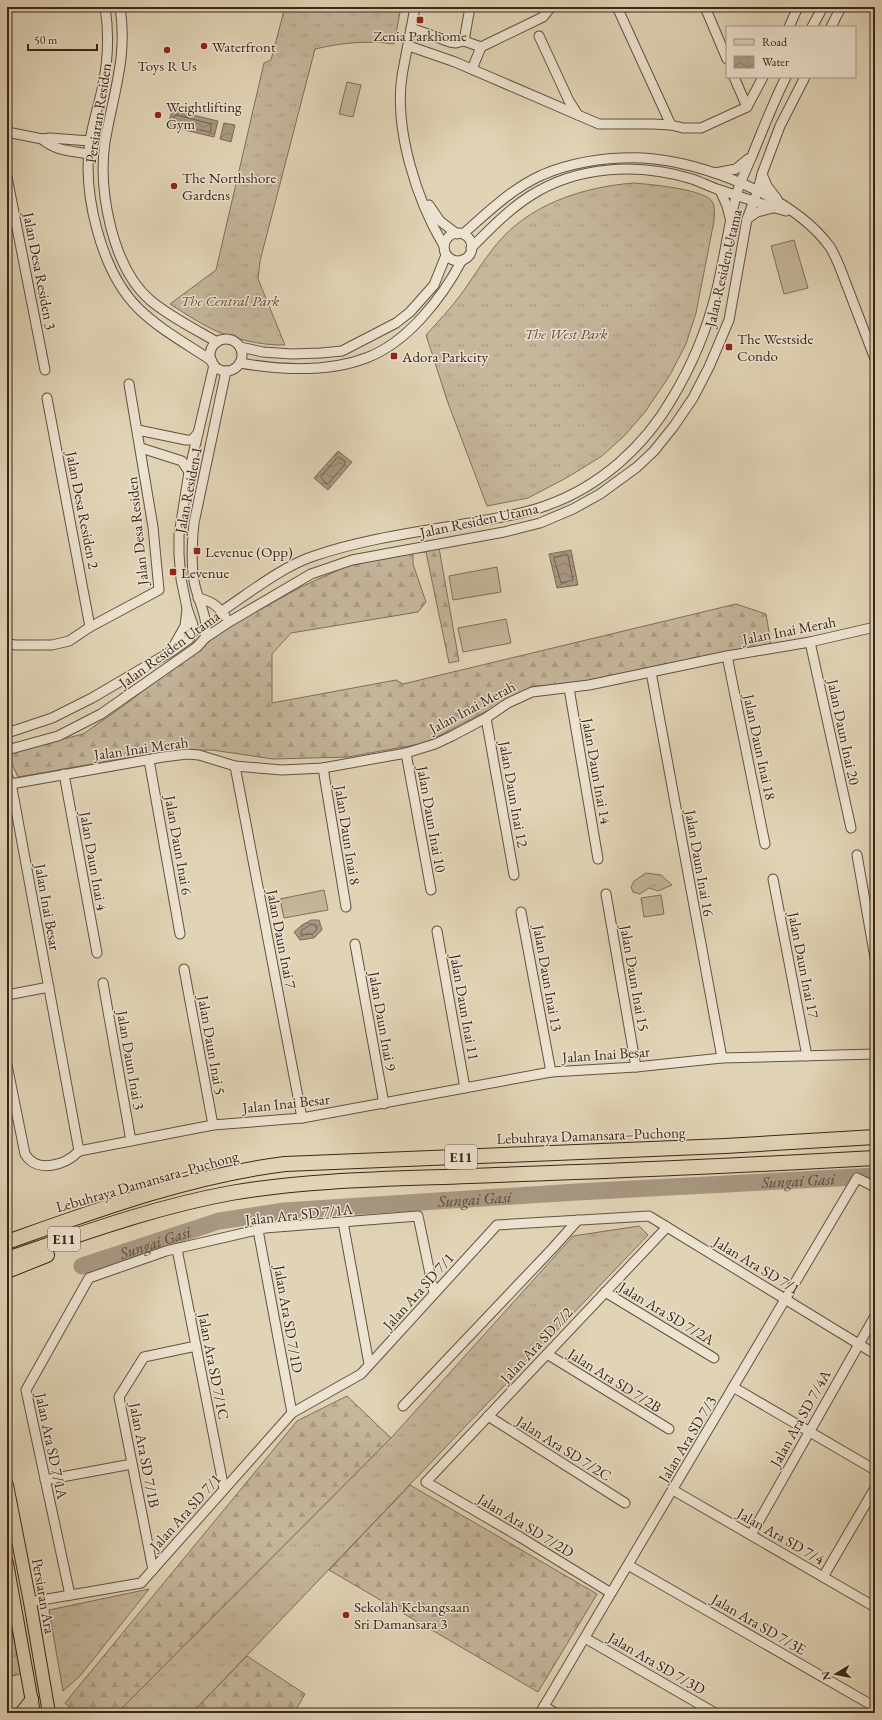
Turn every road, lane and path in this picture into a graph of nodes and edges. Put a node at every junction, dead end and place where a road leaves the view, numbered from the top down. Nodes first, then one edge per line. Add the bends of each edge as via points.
1 (8, 7) edge
2 (105, 7) edge
3 (120, 7) edge
4 (415, 7) edge
5 (470, 7) edge
6 (551, 7) edge
7 (617, 7) edge
8 (705, 7) edge
9 (823, 7) edge
10 (841, 7) edge
11 (797, 8) edge
12 (7, 12) edge
13 (788, 26) edge
14 (813, 26) edge
15 (832, 26) edge
16 (412, 28) junction
17 (539, 36) dead end
18 (464, 41) junction
19 (409, 46) junction
20 (481, 47) junction
21 (726, 57) edge
22 (472, 69) junction
23 (734, 78) edge
24 (762, 78) edge
25 (786, 78) edge
26 (804, 78) edge
27 (747, 108) junction
28 (579, 115) junction
29 (671, 124) junction
30 (7, 132) edge
31 (42, 139) junction
32 (90, 141) junction
33 (89, 154) junction
34 (752, 155) junction
35 (712, 173) junction
36 (762, 174) junction
37 (7, 177) edge
38 (741, 183) junction
39 (720, 190) junction
40 (758, 190) junction
41 (736, 195) junction
42 (421, 197) junction
43 (753, 202) junction
44 (777, 205) junction
45 (747, 219) junction
46 (730, 224) junction
47 (460, 234) junction
48 (472, 248) junction
49 (445, 250) junction
50 (462, 260) junction
51 (218, 342) junction
52 (240, 347) junction
53 (875, 359) edge
54 (213, 363) junction
55 (240, 364) junction
56 (45, 370) dead end
57 (226, 371) junction
58 (129, 384) dead end
59 (48, 398) dead end
60 (138, 430) junction
61 (198, 433) junction
62 (141, 448) junction
63 (616, 466) junction
64 (189, 472) junction
65 (625, 476) junction
66 (198, 598) junction
67 (187, 608) junction
68 (222, 611) junction
69 (229, 622) junction
70 (90, 627) junction
71 (875, 627) edge
72 (193, 632) junction
73 (205, 638) junction
74 (810, 642) junction
75 (7, 644) edge
76 (172, 651) junction
77 (726, 656) junction
78 (651, 672) junction
79 (569, 688) junction
80 (486, 718) junction
81 (7, 733) edge
82 (7, 750) edge
83 (406, 753) junction
84 (149, 760) junction
85 (235, 766) junction
86 (323, 768) junction
87 (64, 774) junction
88 (9, 780) edge
89 (10, 800) edge
90 (851, 828) dead end
91 (765, 844) dead end
92 (857, 855) dead end
93 (598, 859) dead end
94 (514, 875) dead end
95 (773, 879) dead end
96 (431, 890) dead end
97 (606, 894) dead end
98 (346, 907) dead end
99 (521, 912) dead end
100 (437, 931) dead end
101 (180, 934) dead end
102 (355, 944) dead end
103 (97, 952) dead end
104 (875, 958) edge
105 (184, 969) dead end
106 (103, 983) dead end
107 (48, 987) junction
108 (7, 995) edge
109 (875, 1054) edge
110 (807, 1056) junction
111 (722, 1058) junction
112 (7, 1065) edge
113 (636, 1067) junction
114 (551, 1072) junction
115 (465, 1088) junction
116 (384, 1104) junction
117 (302, 1118) junction
118 (213, 1125) junction
119 (875, 1138) edge
120 (131, 1141) junction
121 (79, 1151) junction
122 (875, 1158) edge
123 (875, 1187) edge
124 (122, 1220) junction
125 (578, 1220) junction
126 (343, 1222) junction
127 (54, 1225) junction
128 (667, 1227) junction
129 (258, 1230) junction
130 (7, 1234) edge
131 (7, 1242) edge
132 (177, 1249) junction
133 (7, 1259) edge
134 (7, 1271) edge
135 (605, 1292) junction
136 (434, 1294) junction
137 (785, 1299) junction
138 (875, 1316) edge
139 (858, 1344) junction
140 (196, 1346) junction
141 (546, 1354) junction
142 (875, 1354) edge
143 (714, 1358) dead end
144 (370, 1364) junction
145 (733, 1387) junction
146 (403, 1406) dead end
147 (292, 1413) junction
148 (488, 1416) junction
149 (669, 1429) dead end
150 (809, 1431) junction
151 (132, 1464) junction
152 (875, 1470) edge
153 (45, 1480) junction
154 (426, 1482) joint
155 (7, 1485) edge
156 (875, 1488) edge
157 (224, 1489) junction
158 (673, 1490) junction
159 (625, 1503) dead end
160 (751, 1535) junction
161 (7, 1563) edge
162 (628, 1565) junction
163 (153, 1570) junction
164 (823, 1577) junction
165 (611, 1593) junction
166 (70, 1595) junction
167 (30, 1602) junction
168 (875, 1607) edge
169 (585, 1638) junction
170 (32, 1699) junction
171 (875, 1707) edge
172 (542, 1710) edge
173 (21, 1713) edge
174 (34, 1713) edge
175 (49, 1713) edge
176 (555, 1713) edge
177 (715, 1713) edge

1 - 12 street
2 - 32 street, Persiaran Residen via 107,49 104,77
3 - 51 street, Persiaran Residen via 120,70 104,157 104,197 115,241 131,277 149,299
4 - 16 street
5 - 18 street
6 - 20 street via 543,17
7 - 29 street
8 - 21 street
9 - 14 street
10 - 15 street
11 - 13 street
16 - 18 street via 450,42
16 - 19 street
17 - 28 street via 569,101
18 - 20 street
19 - 22 street
19 - 42 street via 402,76 402,120 407,155
20 - 22 street
22 - 28 street
23 - 27 street
24 - 27 street
25 - 34 street, Jalan Residen Utama
26 - 36 street, Jalan Residen Utama via 780,126
27 - 29 street via 701,128 683,128
28 - 29 street via 599,124
30 - 31 street
31 - 32 street
31 - 33 street via 49,146
32 - 33 street, Persiaran Residen
33 - 54 street, Persiaran Residen via 91,195 101,244 120,286 150,319
34 - 35 street via 736,169
34 - 38 street, Jalan Residen Utama
35 - 38 street
35 - 47 street via 680,163 644,158 571,165 522,185
36 - 40 street, Jalan Residen Utama
36 - 44 street
37 - 56 street, Jalan Desa Residen 3
38 - 40 street
38 - 41 street, Jalan Residen Utama
39 - 41 street
39 - 46 street via 727,206
39 - 48 street via 692,179 653,170 620,169 586,173 564,179 530,196 499,219
40 - 43 street, Jalan Residen Utama
40 - 44 street
41 - 43 street
41 - 46 street, Jalan Residen Utama
42 - 47 street via 440,221
42 - 49 street
43 - 44 street
43 - 45 street, Jalan Residen Utama
44 - 45 street via 757,212
44 - 53 street via 793,212 830,248
45 - 65 street, Jalan Residen Utama via 729,320 709,367 693,398 674,426 654,451
46 - 63 street, Jalan Residen Utama via 715,294 702,337 691,362 674,396 652,430
47 - 48 street via 469,240
47 - 49 street via 448,237
48 - 50 street via 467,258
49 - 50 street via 453,260
49 - 52 street via 434,285 410,312 396,323 342,351 292,354
50 - 55 street via 444,290 423,316 402,336 367,358 316,368
51 - 52 street via 232,340
51 - 54 street via 211,350
52 - 55 street
54 - 57 street
54 - 61 street, Jalan Residen 1
55 - 57 street
57 - 66 street, Jalan Residen 1 via 194,523 192,566
58 - 60 street, Jalan Desa Residen
59 - 70 street, Jalan Desa Residen 2
60 - 61 street via 184,440 192,440
60 - 62 street, Jalan Desa Residen
61 - 64 street, Jalan Residen 1
62 - 64 street via 182,461
62 - 70 street, Jalan Desa Residen via 159,590
63 - 65 street
63 - 68 street, Jalan Residen Utama via 561,500 535,510 503,518 366,541 314,556 290,566
64 - 67 street, Jalan Residen 1 via 179,535 181,579
65 - 69 street, Jalan Residen Utama via 573,510 540,523 352,560 311,574
66 - 68 street via 210,600
66 - 73 street, Jalan Residen 1 via 206,627
67 - 72 street, Jalan Residen 1
67 - 76 street via 185,626
68 - 69 street
69 - 73 street, Jalan Residen Utama
70 - 75 street, Jalan Desa Residen via 69,641 52,645
71 - 74 street, Jalan Inai Merah
72 - 73 street
72 - 76 street, Jalan Residen Utama via 189,639
73 - 82 street, Jalan Residen Utama via 197,647 101,714 58,736
74 - 77 street, Jalan Inai Merah
74 - 90 street, Jalan Daun Inai 20
76 - 81 street, Jalan Residen Utama via 86,702 52,718
77 - 78 street, Jalan Inai Merah
77 - 91 street, Jalan Daun Inai 18
78 - 79 street, Jalan Inai Merah
78 - 111 street, Jalan Daun Inai 16
79 - 80 street, Jalan Inai Merah via 532,692 508,703
79 - 93 street, Jalan Daun Inai 14
80 - 83 street, Jalan Inai Merah via 435,744
80 - 94 street, Jalan Daun Inai 12
83 - 86 street, Jalan Inai Merah
83 - 96 street, Jalan Daun Inai 10
84 - 85 street, Jalan Inai Merah via 199,755
84 - 87 street, Jalan Inai Merah
84 - 101 street, Jalan Daun Inai 6
85 - 86 street, Jalan Inai Merah via 282,770
85 - 117 street, Jalan Daun Inai 7
86 - 98 street, Jalan Daun Inai 8
87 - 88 street, Jalan Inai Merah
87 - 103 street, Jalan Daun Inai 4
88 - 89 street, Jalan Inai Besar
89 - 107 street, Jalan Inai Besar
92 - 104 street
95 - 110 street, Jalan Daun Inai 17
97 - 113 street, Jalan Daun Inai 15
99 - 114 street, Jalan Daun Inai 13
100 - 115 street, Jalan Daun Inai 11
102 - 116 street, Jalan Daun Inai 9
105 - 118 street, Jalan Daun Inai 5
106 - 120 street, Jalan Daun Inai 3
107 - 108 street
107 - 121 street, Jalan Inai Besar
109 - 110 street, Jalan Inai Besar
110 - 111 street, Jalan Inai Besar
111 - 113 street, Jalan Inai Besar
112 - 121 street via 28,1159 40,1166 62,1163
113 - 114 street, Jalan Inai Besar
114 - 115 street, Jalan Inai Besar
115 - 116 street, Jalan Inai Besar
116 - 117 street, Jalan Inai Besar
117 - 118 street, Jalan Inai Besar
118 - 120 street, Jalan Inai Besar
119 - 127 highway, Lebuhraya Damansara–Puchong / E11 via 285,1164 215,1176
120 - 121 street, Jalan Inai Besar
122 - 124 highway, Lebuhraya Damansara–Puchong / E11 via 297,1185 198,1200
123 - 137 street, Jalan Ara SD 7/3 via 857,1178
124 - 133 highway, E11
124 - 134 highway via 61,1250
125 - 128 street, Jalan Ara SD 7/1 via 649,1216
125 - 136 street, Jalan Ara SD 7/1 via 496,1225
125 - 146 street
126 - 129 street, Jalan Ara SD 7/1A
126 - 136 street, Jalan Ara SD 7/1A via 418,1216
126 - 144 street
127 - 130 main road
127 - 131 highway, Lebuhraya Damansara–Puchong / E11
128 - 135 street, Jalan Ara SD 7/2
128 - 137 street, Jalan Ara SD 7/1
129 - 132 street, Jalan Ara SD 7/1A
129 - 147 street, Jalan Ara SD 7/1D
132 - 140 street, Jalan Ara SD 7/1C
132 - 153 street, Jalan Ara SD 7/1A via 89,1278 26,1390
135 - 141 street, Jalan Ara SD 7/2
135 - 143 street, Jalan Ara SD 7/2A
136 - 144 street, Jalan Ara SD 7/1
137 - 139 street, Jalan Ara SD 7/1
137 - 145 street, Jalan Ara SD 7/3
138 - 139 street, Jalan Ara SD 7/4A
139 - 142 street, Jalan Ara SD 7/1
139 - 150 street, Jalan Ara SD 7/4A
140 - 151 street, Jalan Ara SD 7/1B via 144,1357 119,1397
140 - 157 street, Jalan Ara SD 7/1C
141 - 148 street, Jalan Ara SD 7/2
141 - 149 street, Jalan Ara SD 7/2B
144 - 147 street, Jalan Ara SD 7/1 via 361,1374
145 - 150 street
145 - 158 street, Jalan Ara SD 7/3
147 - 157 street, Jalan Ara SD 7/1
148 - 154 street, Jalan Ara SD 7/2
148 - 159 street, Jalan Ara SD 7/2C
150 - 152 street
150 - 160 street, Jalan Ara SD 7/4A
151 - 153 street
151 - 163 street, Jalan Ara SD 7/1B
153 - 166 street, Jalan Ara SD 7/1A
154 - 165 street, Jalan Ara SD 7/2D
155 - 167 main road, Persiaran Ara
156 - 164 street
157 - 163 street, Jalan Ara SD 7/1
158 - 160 street, Jalan Ara SD 7/4
158 - 162 street, Jalan Ara SD 7/3
160 - 164 street, Jalan Ara SD 7/4
161 - 170 main road, Persiaran Ara
162 - 165 street, Jalan Ara SD 7/3
162 - 171 street, Jalan Ara SD 7/3E
163 - 166 street, Jalan Ara SD 7/1 via 141,1583
164 - 168 street, Jalan Ara SD 7/4
165 - 169 street, Jalan Ara SD 7/3
166 - 167 street, Jalan Ara SD 7/1
167 - 175 main road, Persiaran Ara
169 - 172 street, Jalan Ara SD 7/3
169 - 177 street, Jalan Ara SD 7/3D
170 - 173 main road
170 - 174 main road, Persiaran Ara
172 - 176 street

